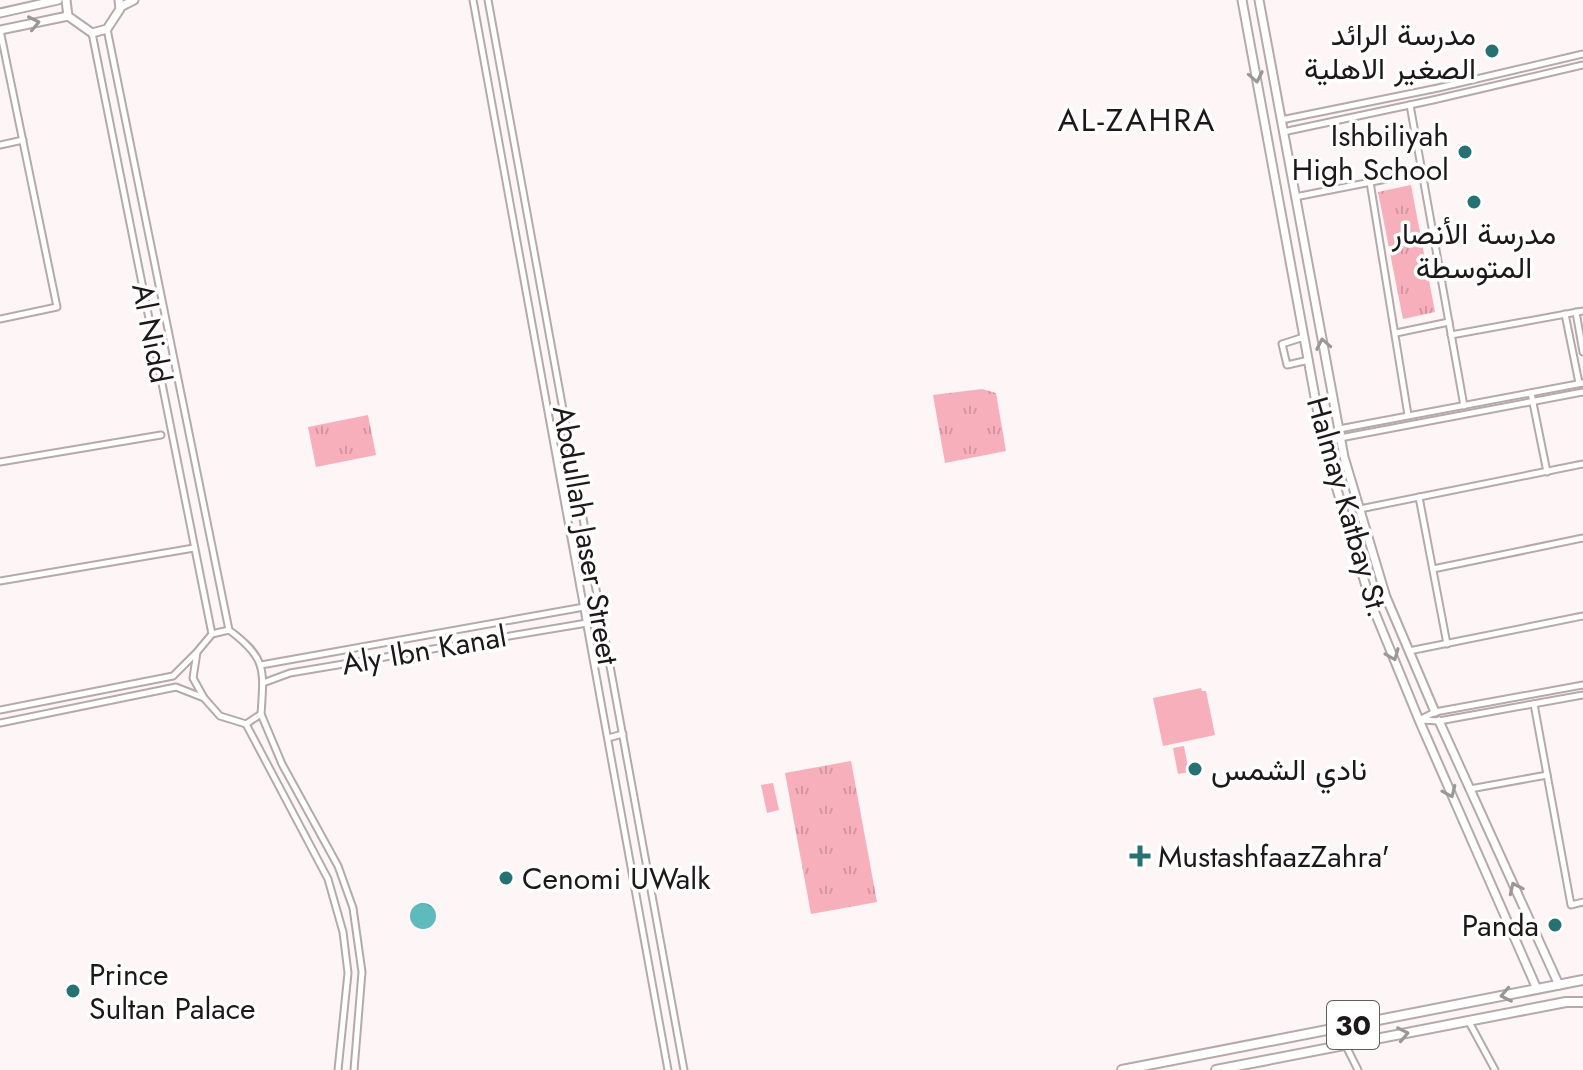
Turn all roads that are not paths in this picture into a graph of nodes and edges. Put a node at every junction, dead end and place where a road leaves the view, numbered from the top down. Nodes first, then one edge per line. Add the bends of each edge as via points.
1 (58, 0) edge
2 (66, 0) edge
3 (134, 0) edge
4 (473, 0) edge
5 (488, 0) edge
6 (1242, 0) edge
7 (1259, 0) edge
8 (119, 3) edge
9 (0, 13) edge
10 (68, 16) junction
11 (107, 29) junction
12 (0, 30) edge
13 (92, 33) junction
14 (1583, 54) edge
15 (1583, 65) edge
16 (1470, 80) junction
17 (1441, 87) junction
18 (1474, 91) junction
19 (1442, 98) junction
20 (1410, 105) junction
21 (1281, 120) junction
22 (1283, 132) junction
23 (23, 140) junction
24 (0, 145) edge
25 (1422, 172) junction
26 (1370, 182) junction
27 (1295, 197) junction
28 (1583, 311) edge
29 (1576, 312) junction
30 (1565, 314) junction
31 (0, 319) edge
32 (1449, 322) junction
33 (1396, 333) junction
34 (1451, 335) junction
35 (1305, 336) junction
36 (1583, 352) edge
37 (1309, 360) junction
38 (1581, 383) edge
39 (1583, 392) edge
40 (1531, 393) junction
41 (1533, 401) junction
42 (1464, 406) junction
43 (1408, 415) junction
44 (1339, 429) junction
45 (161, 435) dead end
46 (1340, 438) junction
47 (1324, 446) junction
48 (0, 462) edge
49 (1583, 464) edge
50 (1547, 472) junction
51 (1419, 497) junction
52 (1360, 509) junction
53 (1583, 538) edge
54 (194, 548) junction
55 (1433, 569) junction
56 (0, 581) edge
57 (584, 607) junction
58 (1583, 616) edge
59 (587, 623) junction
60 (229, 630) junction
61 (212, 634) junction
62 (1447, 644) junction
63 (1409, 651) junction
64 (197, 652) junction
65 (261, 665) junction
66 (263, 683) junction
67 (1583, 685) edge
68 (84, 694) junction
69 (1583, 695) edge
70 (204, 698) junction
71 (1534, 704) junction
72 (85, 706) junction
73 (0, 710) edge
74 (1435, 712) junction
75 (261, 714) junction
76 (1419, 720) junction
77 (1439, 721) junction
78 (0, 723) edge
79 (246, 724) junction
80 (623, 734) junction
81 (608, 738) junction
82 (286, 771) junction
83 (1547, 775) junction
84 (274, 777) junction
85 (1470, 789) junction
86 (321, 835) junction
87 (308, 842) junction
88 (1583, 902) edge
89 (358, 939) junction
90 (344, 942) junction
91 (1583, 980) edge
92 (1559, 985) junction
93 (1537, 989) junction
94 (1583, 1002) edge
95 (344, 1005) junction
96 (360, 1006) junction
97 (1469, 1021) junction
98 (1346, 1046) junction
99 (1239, 1047) junction
100 (1243, 1065) junction
101 (338, 1070) edge
102 (354, 1070) edge
103 (668, 1070) edge
104 (684, 1070) edge
105 (1122, 1070) edge
106 (1216, 1070) edge
107 (1358, 1070) edge
108 (1495, 1070) edge

1 - 9 street
2 - 10 street
3 - 8 street
4 - 57 street, Abdullah Jaser Street
5 - 80 street, Abdullah Jaser Street
6 -> 35 street, Halmay Katbay St.
7 - 21 street, Halmay Katbay St.
8 - 11 street
12 -> 10 street
10 - 13 street
11 - 13 street
11 - 60 street
12 - 23 street
13 - 54 street, Al Nidd
14 - 16 street
15 - 18 street
16 - 17 street
16 - 18 street via 1468,88
17 - 19 street
17 - 21 street
18 - 19 street
19 - 20 street
20 - 22 street
20 - 25 street
21 - 22 street, Halmay Katbay St.
22 - 27 street, Halmay Katbay St.
23 - 24 street
23 - 31 street via 57,307
25 - 26 street
25 - 32 street
26 - 27 street
26 - 33 street
44 -> 27 street, Halmay Katbay St.
28 - 29 street
29 - 30 street
29 - 36 street
30 - 34 street
30 - 38 street
32 - 33 street
32 - 34 street
33 - 43 street
34 - 42 street
35 - 37 street, Halmay Katbay St.
35 - 37 street via 1282,344 1287,365
37 - 47 street, Halmay Katbay St.
38 - 40 street
39 - 41 street
40 - 41 street
40 - 42 street
41 - 46 street
41 - 50 street
42 - 43 street
43 - 44 street
44 - 46 street, Halmay Katbay St.
44 - 47 street
45 - 48 street
46 - 47 street
46 - 52 street, Halmay Katbay St.
47 -> 76 street, Halmay Katbay St. via 1371,603
49 - 50 street
50 - 51 street
51 - 52 street
51 - 55 street
52 - 63 street, Halmay Katbay St. via 1386,597
53 - 55 street
54 - 56 street
54 - 61 street, Al Nidd
55 - 62 street
57 - 59 street, Abdullah Jaser Street
57 - 65 street
58 - 62 street
59 - 66 street, Aly Ibn Kanal via 290,673
59 - 81 street, Abdullah Jaser Street
60 - 61 street
60 - 65 street via 249,645
61 - 64 street
62 - 63 street
63 - 74 street, Halmay Katbay St.
64 - 68 street via 173,676
64 - 70 street via 193,678
65 - 66 street
66 - 75 street
67 - 74 street
68 - 72 street
68 - 73 street
69 - 71 street
70 - 72 street via 176,687
70 - 79 street via 220,716
71 - 77 street
71 - 83 street
72 - 78 street
74 - 76 street
74 - 77 street, Halmay Katbay St.
75 - 79 street
75 - 82 street
76 - 77 street
76 -> 93 street, Halmay Katbay St.
77 - 85 street, Halmay Katbay St.
79 - 84 street
80 - 81 street
80 - 104 street, Abdullah Jaser Street
81 - 103 street, Abdullah Jaser Street
82 - 84 street
82 - 86 street
83 - 85 street
83 - 88 street via 1571,905
84 - 87 street
92 -> 85 street, Halmay Katbay St.
86 - 87 street
86 - 89 street via 353,908
87 - 90 street via 328,879
89 - 90 street
89 - 96 street
90 - 95 street
91 - 92 main road, 30
92 - 93 main road, 30
93 -> 99 main road, 30
94 - 97 main road, 30
95 - 96 street
95 - 101 street
96 - 102 street
98 -> 97 main road, 30
97 - 108 street
98 - 100 main road, 30
98 - 107 street
99 - 100 main road
99 - 105 main road, 30
100 - 106 main road, 30

